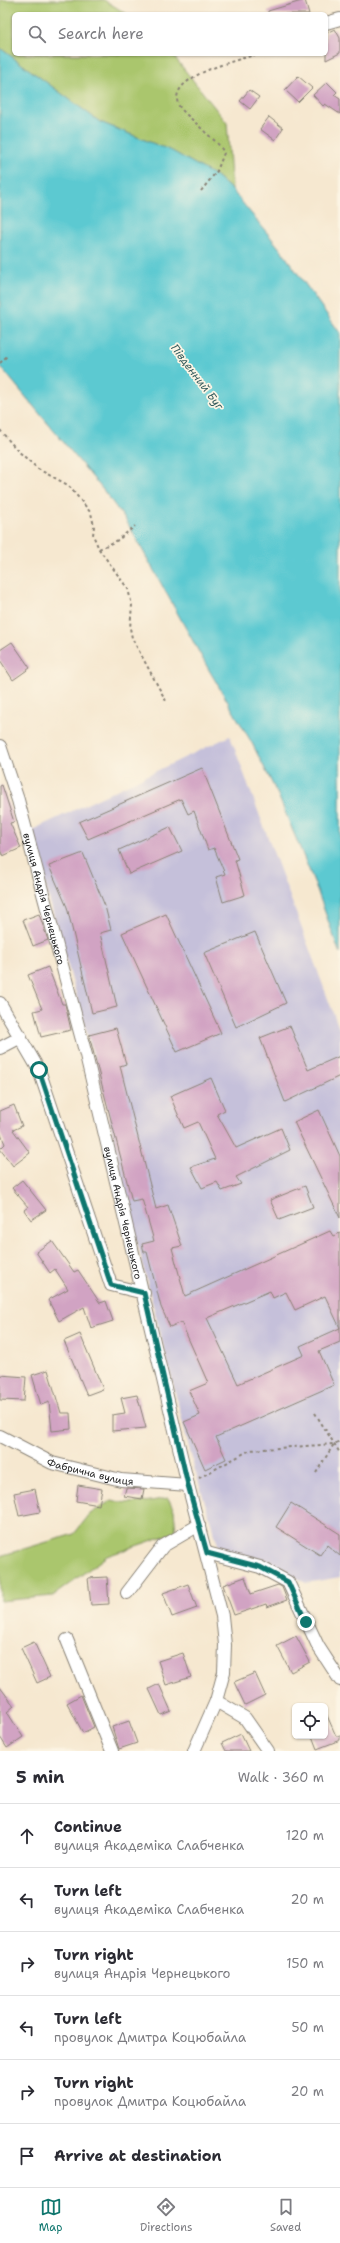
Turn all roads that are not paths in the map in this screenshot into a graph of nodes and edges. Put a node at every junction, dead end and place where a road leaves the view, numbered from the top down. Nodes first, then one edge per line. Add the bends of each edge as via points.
1 (340, 18) edge
2 (328, 22) edge
3 (0, 746) edge
4 (6, 784) edge
5 (0, 1003) edge
6 (21, 1037) junction
7 (0, 1048) edge
8 (144, 1293) junction
9 (0, 1436) edge
10 (188, 1485) junction
11 (199, 1525) junction
12 (207, 1553) junction
13 (127, 1593) dead end
14 (67, 1640) dead end
15 (340, 1680) edge
16 (216, 1701) junction
17 (111, 1751) edge
18 (194, 1751) edge
19 (268, 1751) edge

1 - 2 street
3 - 4 street, вулиця Андрія Чернецького
4 - 8 street, вулиця Андрія Чернецького via 18,800 86,1055
5 - 6 street
6 - 7 street
6 - 8 street via 39,1070 111,1285
8 - 10 street, вулиця Андрія Чернецького
9 - 10 street, Фабрична вулиця via 52,1463 121,1480
10 - 11 street, вулиця Андрія Чернецького
11 - 12 street, вулиця Андрія Чернецького
11 - 13 street via 162,1546
12 - 15 street via 260,1567 288,1582 318,1646
12 - 16 street, вулиця Андрія Чернецького via 222,1616 225,1645 224,1672
14 - 17 street
16 - 18 street, вулиця Андрія Чернецького
16 - 19 street via 245,1718

